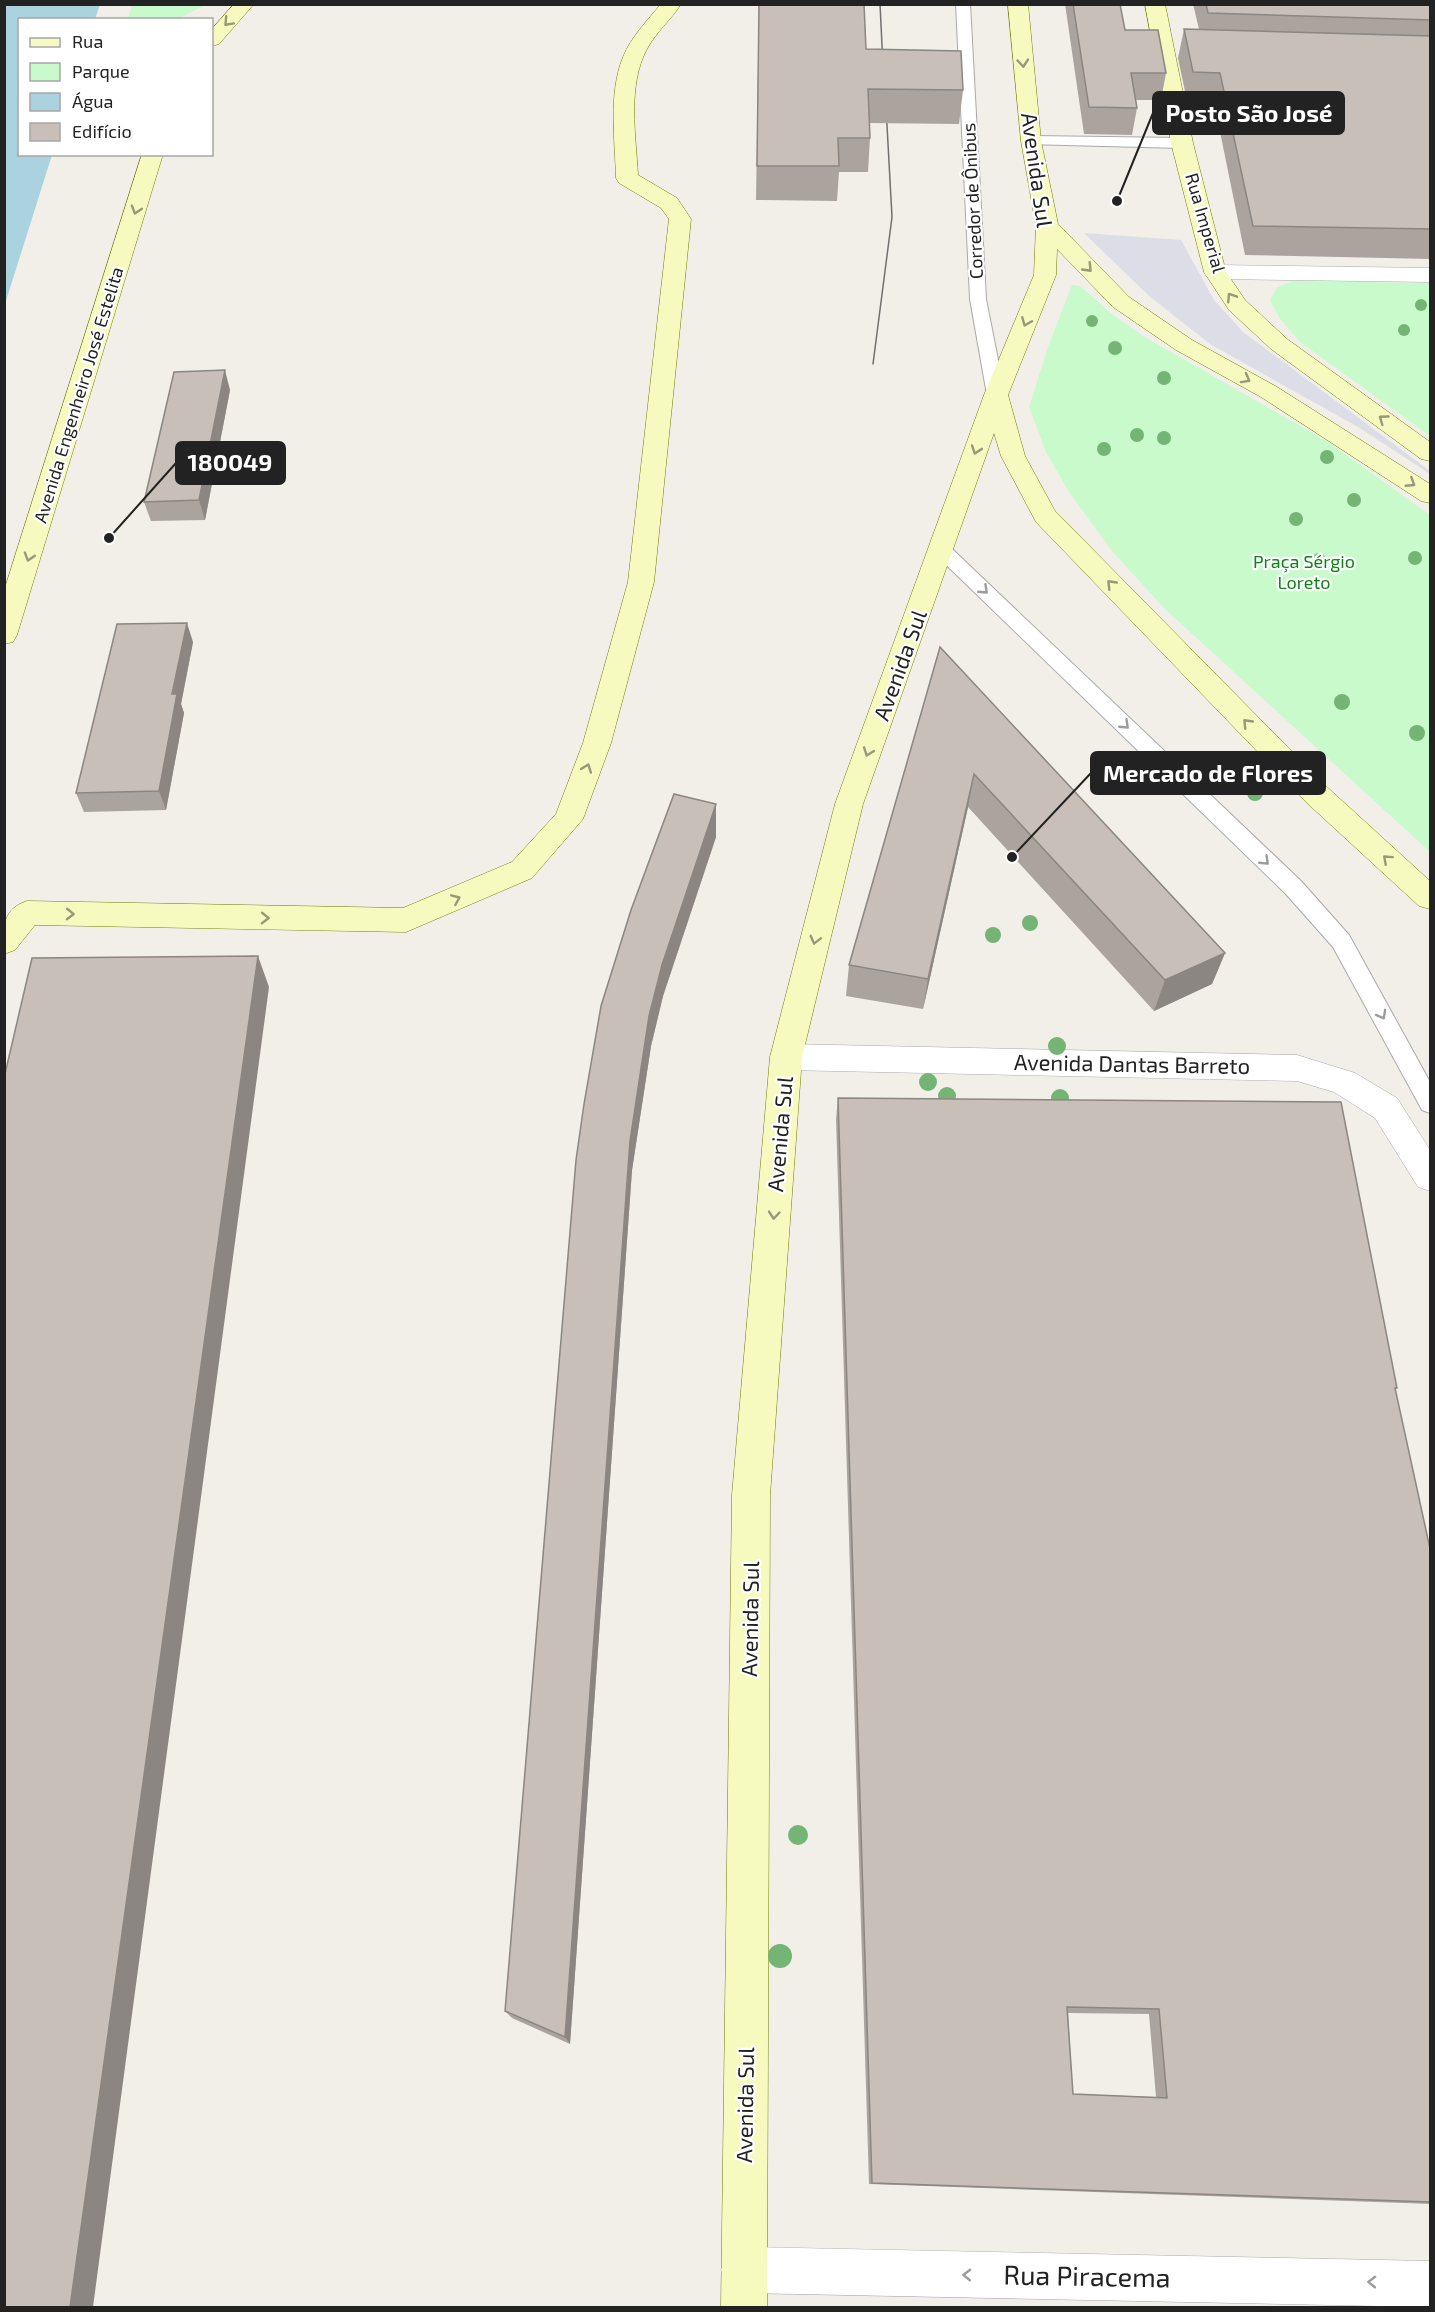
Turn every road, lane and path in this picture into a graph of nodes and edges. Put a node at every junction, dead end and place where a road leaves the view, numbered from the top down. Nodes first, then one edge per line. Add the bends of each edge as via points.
1 (244, 4) edge
2 (672, 4) edge
3 (963, 4) edge
4 (1018, 4) edge
5 (1155, 4) edge
6 (213, 39) edge
7 (1164, 49) junction
8 (1187, 50) edge
9 (1031, 141) junction
10 (1182, 143) junction
11 (152, 156) edge
12 (1047, 226) junction
13 (1215, 272) junction
14 (1431, 275) edge
15 (996, 395) junction
16 (1431, 453) edge
17 (1431, 495) edge
18 (942, 550) junction
19 (4, 635) edge
20 (1431, 898) edge
21 (16, 908) edge
22 (4, 942) edge
23 (786, 1057) junction
24 (1431, 1103) edge
25 (1431, 1177) edge
26 (1431, 2284) edge
27 (744, 2289) edge

1 -> 6 main road
21 -> 2 main road via 406,920 522,870 568,819 597,743 641,582 681,219 669,203 627,178 626,116 630,65 647,34
3 - 15 lane, Corredor de Ônibus via 978,299
4 -> 9 main road, Avenida Sul
5 - 7 main road, Rua Imperial
7 - 8 street
7 - 10 main road, Rua Imperial
9 - 10 lane
9 - 12 main road, Avenida Sul
10 - 13 main road, Rua Imperial
11 -> 19 main road, Avenida Engenheiro José Estelita
12 -> 15 main road, Avenida Sul via 1045,275
12 -> 17 main road via 1121,302 1184,345 1269,392
13 - 14 street
16 -> 13 main road, Rua Imperial via 1279,344 1237,305
15 -> 18 main road, Avenida Sul
20 -> 15 main road via 1317,795 1045,516 1013,456
18 -> 23 main road, Avenida Sul via 849,804
18 -> 24 lane via 1285,879 1341,941
21 - 22 main road
23 - 25 street, Avenida Dantas Barreto via 1297,1068 1344,1082 1386,1108
23 -> 27 main road, Avenida Sul via 751,1495
26 -> 27 street, Rua Piracema

